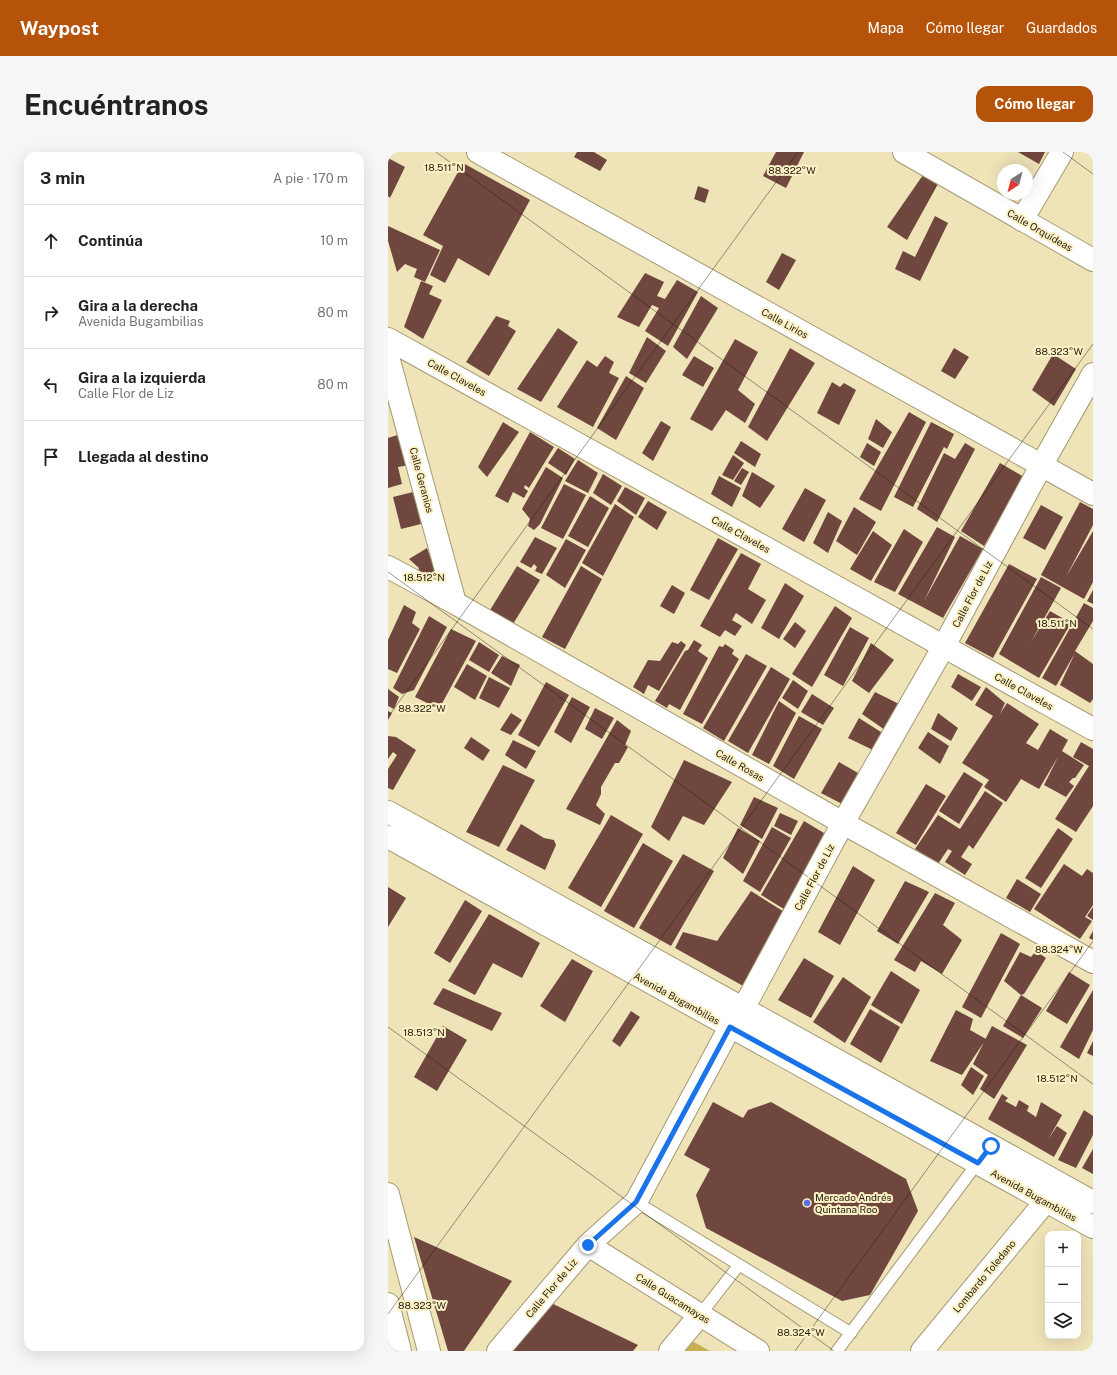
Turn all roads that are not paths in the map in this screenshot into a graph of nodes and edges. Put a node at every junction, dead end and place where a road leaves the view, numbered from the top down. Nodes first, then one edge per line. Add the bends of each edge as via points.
1 (478, 152) edge
2 (1062, 152) edge
3 (907, 153) edge
4 (1022, 220) junction
5 (1093, 260) edge
6 (388, 339) edge
7 (388, 357) edge
8 (1093, 374) edge
9 (1041, 466) junction
10 (1093, 494) edge
11 (388, 568) edge
12 (455, 603) junction
13 (944, 646) junction
14 (1093, 729) edge
15 (388, 812) edge
16 (843, 824) junction
17 (388, 837) edge
18 (1093, 962) edge
19 (743, 1009) junction
20 (730, 1027) junction
21 (991, 1146) junction
22 (978, 1163) junction
23 (388, 1194) edge
24 (1046, 1201) junction
25 (636, 1202) junction
26 (1093, 1202) edge
27 (1093, 1227) edge
28 (588, 1245) junction
29 (739, 1266) junction
30 (388, 1304) edge
31 (700, 1315) junction
32 (851, 1333) junction
33 (400, 1351) edge
34 (429, 1351) edge
35 (498, 1351) edge
36 (670, 1351) edge
37 (758, 1351) edge
38 (837, 1351) edge
39 (922, 1351) edge

1 - 9 street, Calle Lirios
2 - 4 street
3 - 4 street, Calle Orquídeas
4 - 5 street, Calle Orquídeas
6 - 13 street, Calle Claveles
7 - 12 street, Calle Geranios
8 - 9 street, Calle Flor de Liz
9 - 10 street, Calle Lirios
9 - 13 street, Calle Flor de Liz
11 - 12 street, Calle Rosas
12 - 16 street, Calle Rosas
13 - 14 street, Calle Claveles
13 - 16 street, Calle Flor de Liz
15 - 19 street
16 - 18 street, Calle Rosas
16 - 19 street, Calle Flor de Liz
17 - 20 street, Avenida Bugambilias
19 - 20 street, Calle Flor de Liz
19 - 21 street
20 - 22 street, Avenida Bugambilias
20 - 25 street, Calle Flor de Liz
21 - 22 lane
21 - 26 street
22 - 24 street, Avenida Bugambilias
22 - 32 lane
23 - 34 street
24 - 27 street, Avenida Bugambilias
24 - 39 street, Lombardo Toledano
25 - 28 street, Calle Flor de Liz
25 - 29 lane
28 - 31 street, Calle Guacamayas
28 - 35 street, Calle Flor de Liz
29 - 31 lane
29 - 32 lane
30 - 33 street
31 - 36 street
31 - 37 street, Calle Guacamayas
32 - 38 lane

